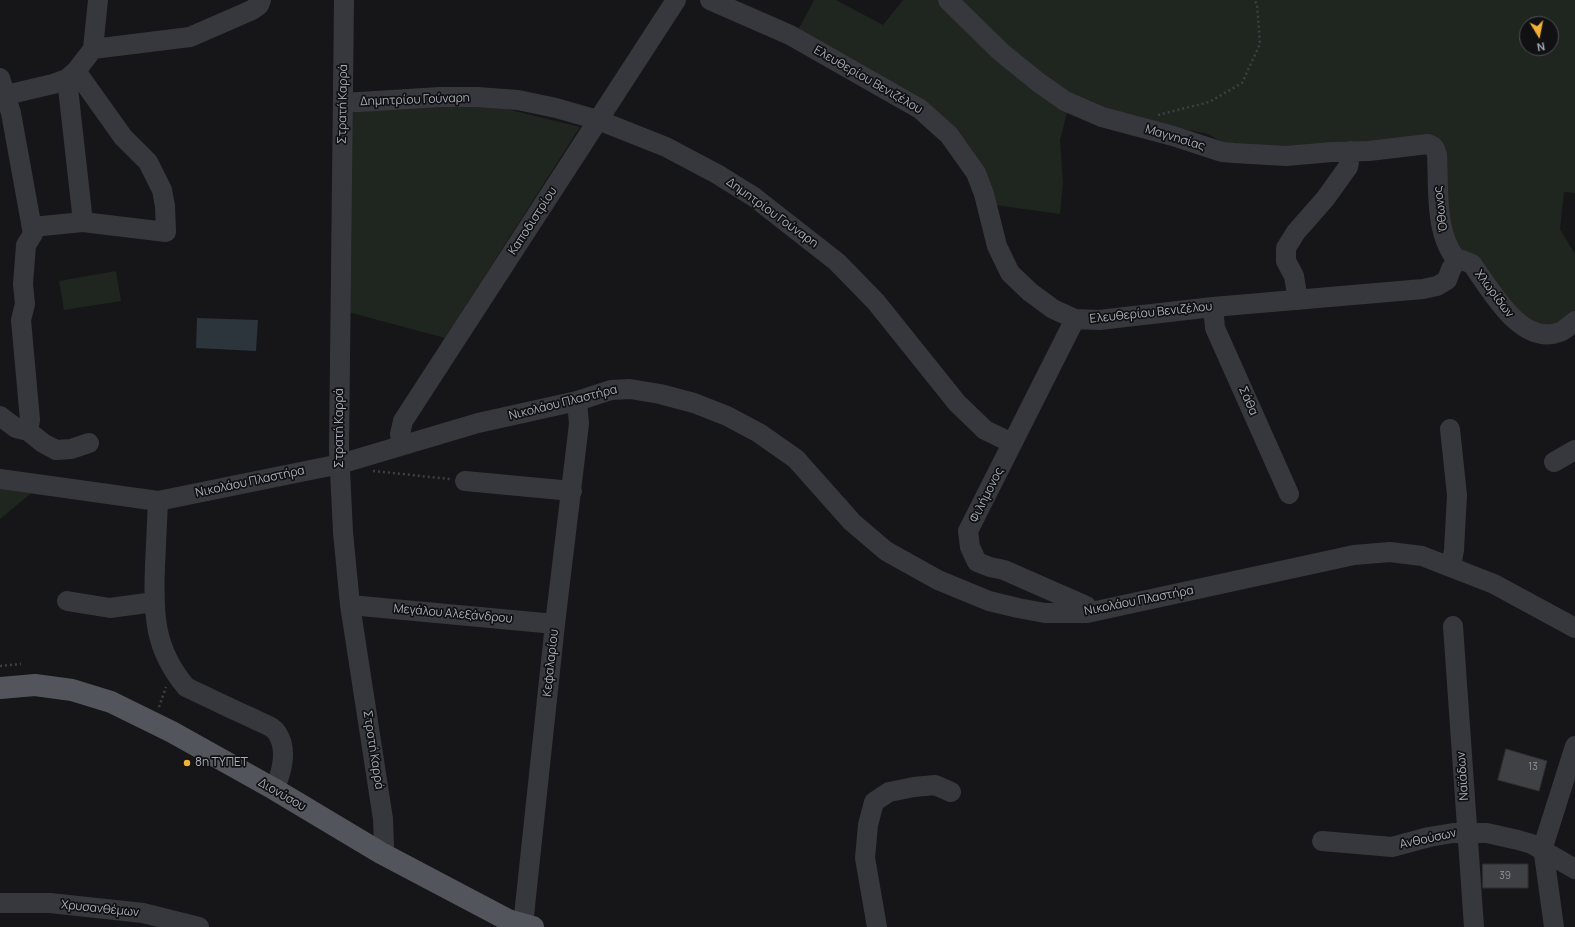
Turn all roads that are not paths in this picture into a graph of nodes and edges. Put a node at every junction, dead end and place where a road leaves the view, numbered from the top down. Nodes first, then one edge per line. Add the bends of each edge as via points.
1 (98, 0) edge
2 (261, 0) edge
3 (344, 0) edge
4 (676, 0) edge
5 (710, 0) edge
6 (948, 0) edge
7 (93, 49) junction
8 (71, 75) junction
9 (4, 97) edge
10 (343, 103) junction
11 (598, 120) junction
12 (1351, 151) junction
13 (1437, 155) joint
14 (83, 222) junction
15 (32, 227) junction
16 (1456, 260) junction
17 (1298, 300) junction
18 (1213, 307) junction
19 (1075, 319) junction
20 (1575, 321) edge
21 (577, 401) junction
22 (0, 416) edge
23 (1450, 429) dead end
24 (28, 431) junction
25 (89, 443) dead end
26 (1012, 443) junction
27 (402, 445) junction
28 (1575, 450) edge
29 (1554, 462) dead end
30 (340, 464) junction
31 (0, 479) edge
32 (465, 481) road end
33 (572, 491) junction
34 (1289, 494) dead end
35 (158, 501) junction
36 (1450, 567) junction
37 (67, 601) dead end
38 (154, 602) junction
39 (350, 605) junction
40 (1087, 613) junction
41 (555, 624) junction
42 (1453, 626) dead end
43 (1575, 628) edge
44 (0, 688) edge
45 (1575, 746) edge
46 (274, 789) junction
47 (951, 792) dead end
48 (1467, 832) junction
49 (1322, 841) dead end
50 (1543, 851) junction
51 (381, 853) junction
52 (1575, 869) edge
53 (0, 902) edge
54 (519, 925) edge
55 (199, 927) edge
56 (877, 927) edge
57 (1474, 927) edge
58 (1554, 927) edge

1 - 7 street
2 - 7 street via 252,10 190,37
3 - 10 street, Στρατή Καρρά
4 - 11 street, Καποδιστρίου
5 - 19 street, Ελευθερίου Βενιζέλου via 790,35 920,109 949,135 976,173 997,246 1010,273 1053,309
6 - 12 street, Μαγνησίας via 1001,52 1038,82 1065,101 1094,114 1222,152 1286,156
7 - 8 street
8 - 9 street via 53,84
8 - 14 street
8 - 14 street via 123,137 148,162 162,190 166,232
9 - 15 street
10 - 11 street, Δημητρίου Γούναρη via 477,97 518,100
10 - 30 street, Στρατή Καρρά
11 - 26 street, Δημητρίου Γούναρη via 666,147 717,174 754,197 805,236 837,262 876,302 957,402 985,430
11 - 27 street, Καποδιστρίου via 403,421 400,434
12 - 13 street, Μαγνησίας via 1428,144 1435,148
12 - 17 street via 1348,167 1286,248 1286,261 1294,276
13 - 16 street, Όθωνος via 1443,232 1450,253
14 - 15 street
15 - 24 street via 33,234 26,245 23,284 25,304 21,320 30,420
16 - 17 street, Ελευθερίου Βενιζέλου via 1447,280 1437,286
16 - 20 street, Χλωρίδων via 1472,264 1513,320 1533,332 1546,335 1561,332
17 - 18 street, Ελευθερίου Βενιζέλου
18 - 19 street, Ελευθερίου Βενιζέλου via 1099,320
18 - 34 street, Σάθα via 1215,328
19 - 26 street, Φιλήμονος
21 - 27 street, Νικολάου Πλαστήρα via 478,423
21 - 33 street, Κεφαλαρίου via 579,424
21 - 40 street, Νικολάου Πλαστήρα via 611,390 630,389 680,398 727,416 759,433 796,459 852,522 886,551 938,580 989,601 1018,608 1045,613
22 - 24 street via 16,428
23 - 36 street via 1457,495 1454,550
24 - 25 street via 42,443 56,450 71,449
26 - 40 street, Φιλήμονος via 968,531 970,547 977,562 1004,570 1086,606
27 - 30 street, Νικολάου Πλαστήρα
28 - 29 street
30 - 35 street, Νικολάου Πλαστήρα
30 - 39 street, Στρατή Καρρά via 342,532
31 - 35 street, Νικολάου Πλαστήρα
32 - 33 street
33 - 41 street, Κεφαλαρίου
35 - 38 street
36 - 40 street, Νικολάου Πλαστήρα via 1422,556 1390,552 1354,555
36 - 43 street, Νικολάου Πλαστήρα via 1494,584
37 - 38 street via 110,608
38 - 46 street via 157,630 165,654 186,687 277,731 283,757
39 - 41 street, Μεγάλου Αλεξάνδρου
39 - 51 street, Στρατή Καρρά via 384,819 384,845
41 - 54 street, Κεφαλαρίου
42 - 48 street, Ναϊάδων
44 - 46 main road, Διονύσου via 35,685 72,690 111,702
45 - 50 street
46 - 51 main road, Διονύσου
47 - 56 street via 936,785 914,787 889,792 874,802 868,825 865,858
48 - 49 street, Ανθούσων via 1429,837 1392,847
48 - 50 street, Ανθούσων via 1487,832 1508,837 1532,844
48 - 57 street, Ναϊάδων
50 - 52 street, Ανθούσων
50 - 58 street
51 - 54 main road, Διονύσου
53 - 55 street, Χρυσανθέμων via 143,913

